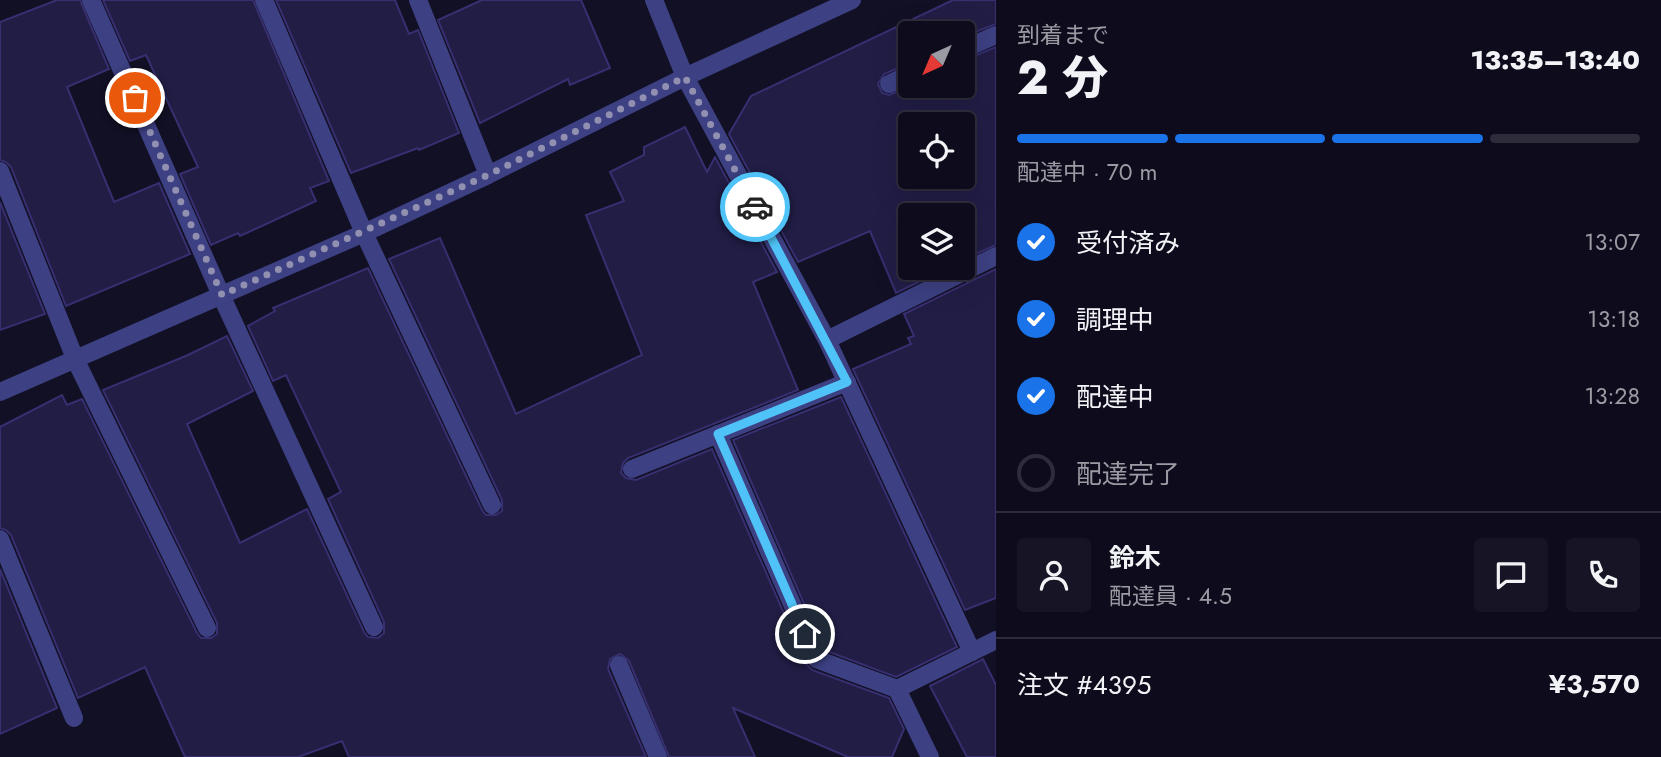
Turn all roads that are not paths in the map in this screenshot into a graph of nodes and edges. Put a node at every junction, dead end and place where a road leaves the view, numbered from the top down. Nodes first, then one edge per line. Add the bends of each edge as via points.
1 (91, 0) edge
2 (264, 0) edge
3 (418, 0) edge
4 (654, 0) edge
5 (852, 0) edge
6 (996, 35) edge
7 (975, 44) edge
8 (685, 77) junction
9 (898, 80) edge
10 (889, 84) dead end
11 (0, 171) edge
12 (488, 175) junction
13 (364, 233) junction
14 (996, 256) edge
15 (222, 295) junction
16 (827, 340) junction
17 (76, 360) junction
18 (847, 382) junction
19 (0, 392) edge
20 (718, 434) junction
21 (632, 469) dead end
22 (492, 505) dead end
23 (0, 539) edge
24 (374, 627) dead end
25 (207, 628) dead end
26 (996, 640) edge
27 (972, 652) junction
28 (619, 666) dead end
29 (897, 689) junction
30 (74, 718) dead end
31 (658, 757) edge
32 (930, 757) edge

1 - 15 street
2 - 13 street
3 - 12 street
4 - 8 street
5 - 8 street
6 - 7 street
8 - 12 street
8 - 16 street
9 - 10 street
11 - 17 street
12 - 13 street
13 - 15 street
13 - 22 street
14 - 16 street
15 - 17 street
15 - 24 street
16 - 18 street
17 - 19 street
17 - 25 street
18 - 20 street
18 - 27 street
20 - 21 street
20 - 29 street via 816,659
23 - 30 street
26 - 27 street
27 - 29 street
28 - 31 street
29 - 32 street

